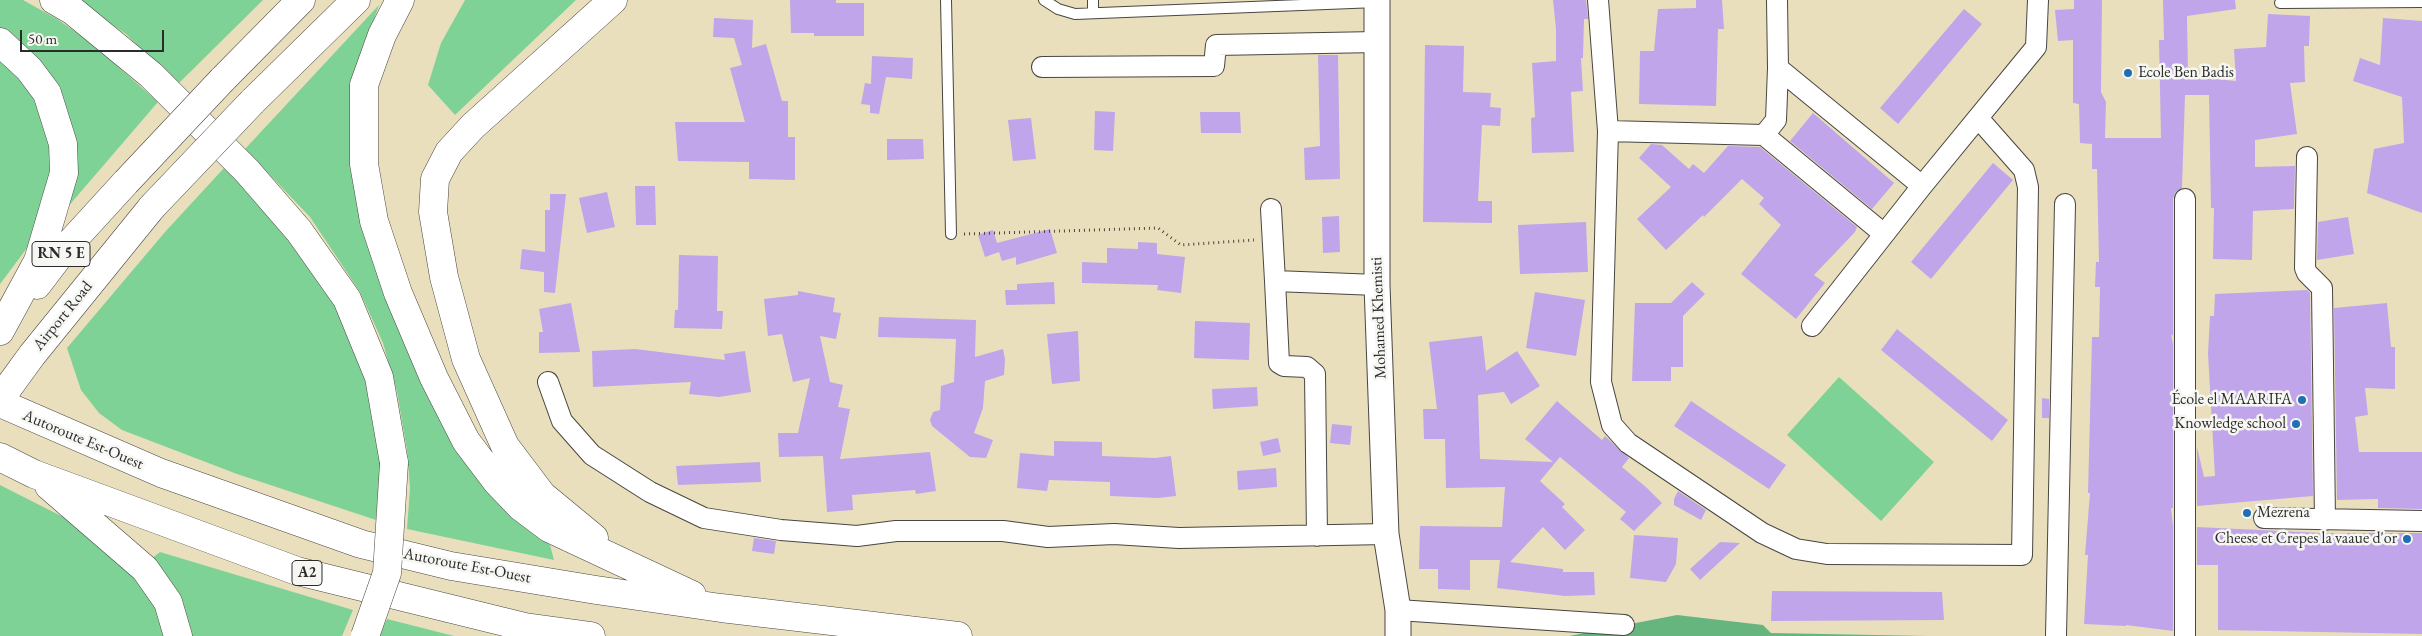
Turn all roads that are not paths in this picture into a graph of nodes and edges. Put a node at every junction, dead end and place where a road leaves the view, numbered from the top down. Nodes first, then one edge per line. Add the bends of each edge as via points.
1 (54, 0) edge
2 (301, 0) edge
3 (356, 0) edge
4 (400, 0) edge
5 (613, 0) edge
6 (946, 0) edge
7 (1044, 0) edge
8 (1093, 0) edge
9 (1598, 0) edge
10 (1777, 0) edge
11 (2038, 0) edge
12 (1377, 1) edge
13 (2422, 2) edge
14 (2280, 3) dead end
15 (1092, 13) junction
16 (0, 42) edge
17 (1377, 42) junction
18 (1042, 67) dead end
19 (1778, 68) junction
20 (1979, 119) junction
21 (1608, 131) junction
22 (1764, 135) junction
23 (2307, 157) dead end
24 (1922, 186) junction
25 (2185, 199) dead end
26 (2065, 204) dead end
27 (1271, 209) dead end
28 (951, 234) road end
29 (1884, 234) junction
30 (1275, 282) junction
31 (1377, 285) junction
32 (1812, 326) dead end
33 (1, 330) edge
34 (548, 382) dead end
35 (0, 399) edge
36 (0, 403) edge
37 (0, 457) edge
38 (34, 474) junction
39 (2264, 518) dead end
40 (2325, 520) junction
41 (2422, 521) edge
42 (1386, 534) junction
43 (1317, 536) junction
44 (628, 566) junction
45 (721, 608) junction
46 (1398, 610) junction
47 (1624, 624) dead end
48 (178, 636) edge
49 (365, 636) edge
50 (591, 636) edge
51 (958, 636) edge
52 (1398, 636) edge
53 (2056, 636) edge
54 (2185, 636) edge

1 - 49 highway, bridge via 73,11 151,74 247,171 299,231 347,299 379,377 394,463 387,573
2 - 33 highway, RN 5 E, bridge via 62,252
3 - 35 highway, Airport Road / RN 5 E, bridge via 152,207
4 - 44 highway via 382,35 364,85 364,164 374,221 398,293 434,378 466,441 497,482 521,507 549,528
5 - 44 highway via 473,126 449,152 436,179 433,212 444,276 466,359 505,446 542,495
6 - 28 lane
7 - 15 lane via 1075,14
8 - 15 lane
9 - 21 street
10 - 19 street
11 - 20 street via 2036,47
12 - 15 lane
12 - 17 street, Mohamed Khemisti
13 - 14 lane
16 - 33 highway via 29,68 47,93 63,144 64,173 38,261
17 - 18 street via 1216,45 1214,66
17 - 31 street, Mohamed Khemisti
19 - 22 street via 1776,120
19 - 24 street
20 - 21 street via 2024,170 2028,187 2022,555 1827,554 1796,549 1762,533 1628,443 1612,425 1601,382
20 - 24 street
21 - 22 street
22 - 29 street
23 - 40 street via 2305,268 2322,288
24 - 29 street
25 - 54 street
26 - 53 street
27 - 30 street
29 - 32 street
30 - 31 street
30 - 43 street via 1279,363 1307,366 1315,374
31 - 42 street, Mohamed Khemisti
34 - 43 street via 562,421 592,455 650,492 704,518 781,530 857,536 896,531 1003,531 1048,537 1114,534 1179,538
36 - 45 highway, Autoroute Est-Ouest via 161,474 361,544 452,566
37 - 38 highway, A2
38 - 48 highway via 145,569 168,602
38 - 50 highway, A2 via 297,571 525,627
39 - 40 street
40 - 41 street
42 - 43 street
42 - 46 street, Mohamed Khemisti
44 - 45 highway
45 - 51 highway, Autoroute Est-Ouest
46 - 47 street
46 - 52 street, Mohamed Khemisti

